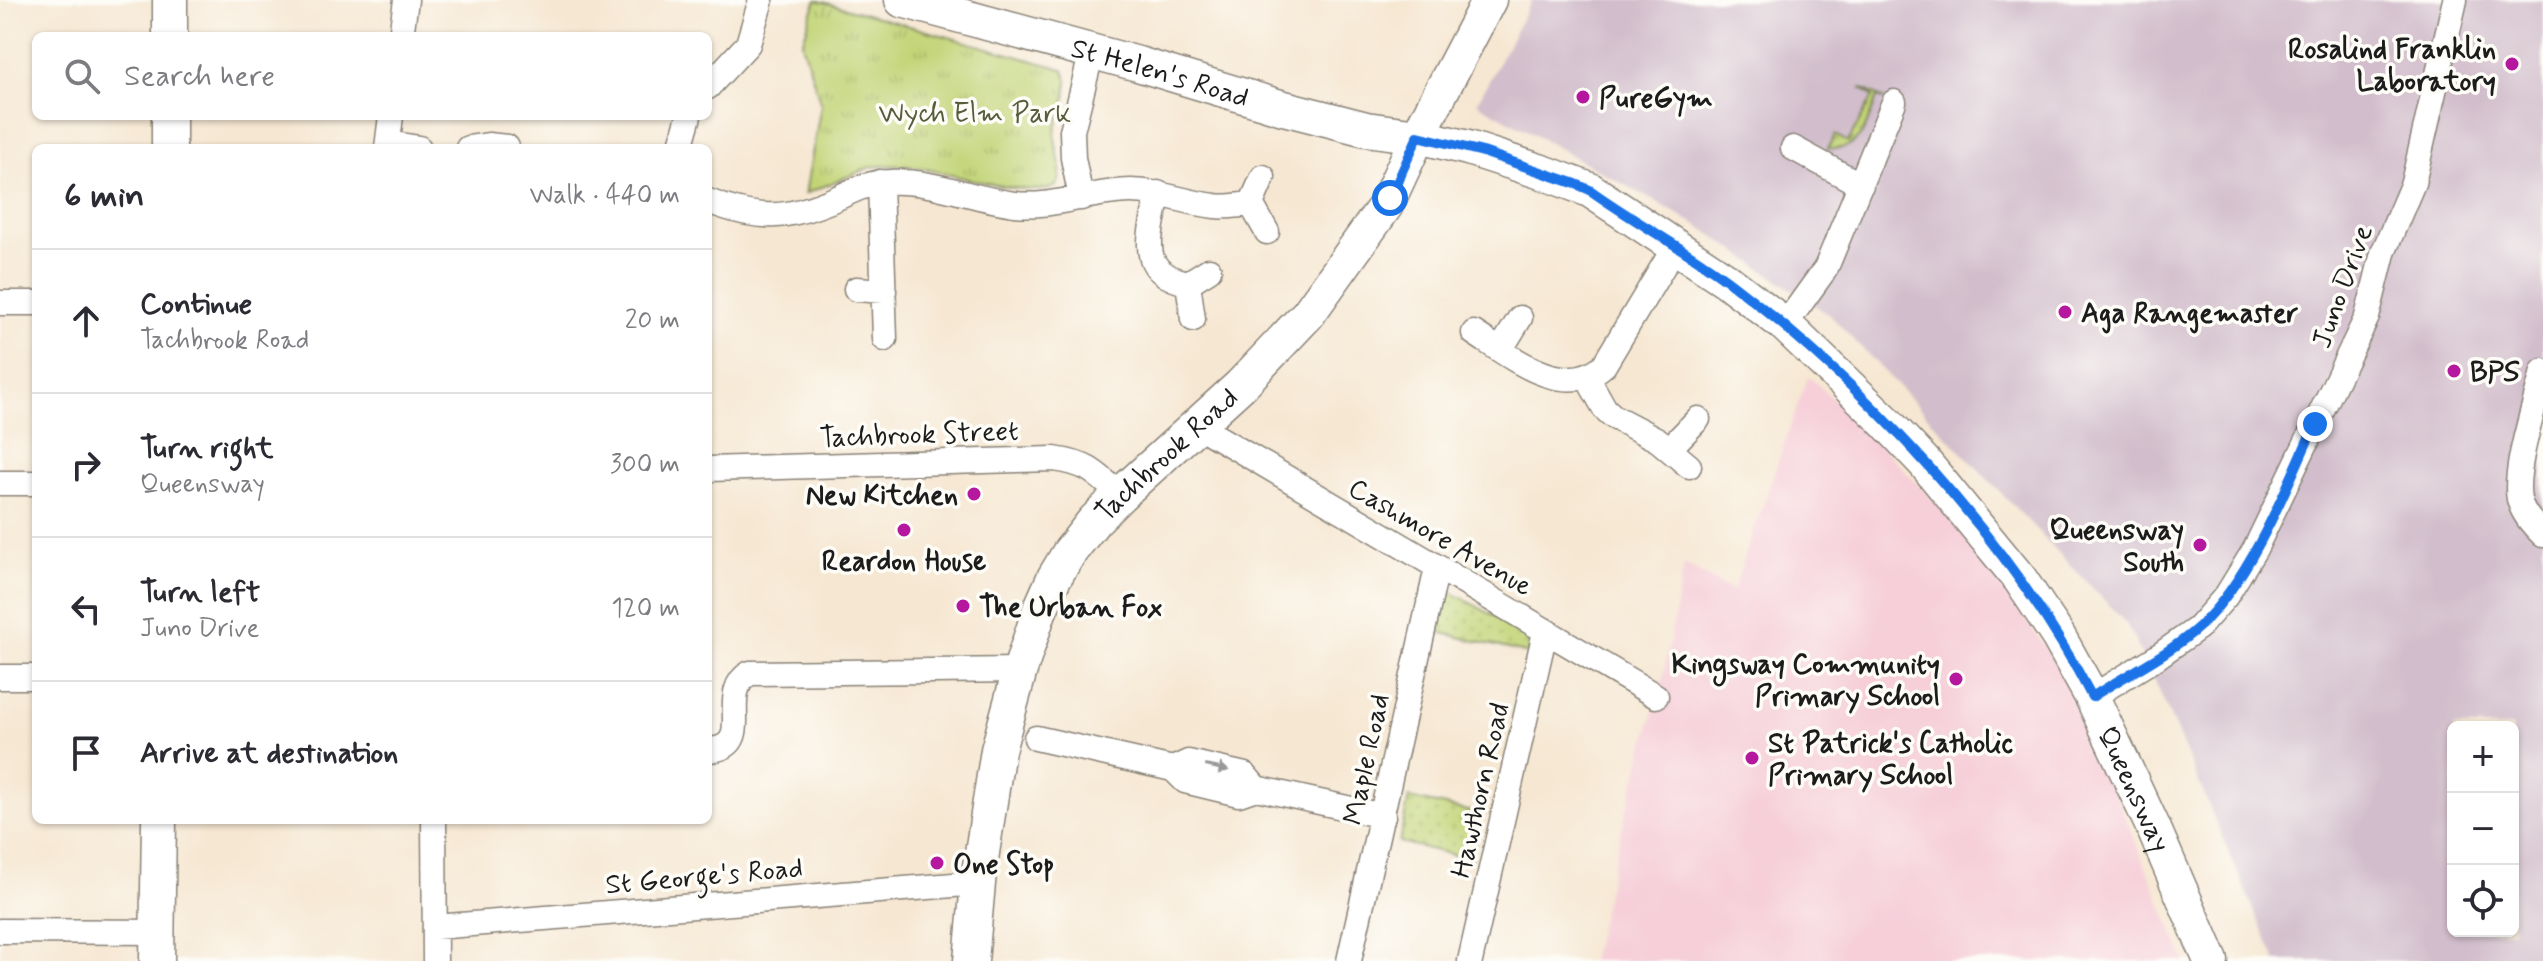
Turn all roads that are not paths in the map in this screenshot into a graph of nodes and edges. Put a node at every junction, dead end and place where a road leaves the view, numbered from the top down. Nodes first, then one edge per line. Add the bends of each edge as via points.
1 (170, 0) edge
2 (406, 0) edge
3 (761, 0) edge
4 (902, 0) edge
5 (1489, 0) edge
6 (2455, 0) edge
7 (170, 32) edge
8 (402, 32) edge
9 (1092, 51) junction
10 (712, 83) edge
11 (1894, 102) dead end
12 (169, 120) edge
13 (390, 120) edge
14 (688, 120) edge
15 (1418, 136) junction
16 (169, 144) edge
17 (387, 144) edge
18 (681, 144) edge
19 (1793, 148) dead end
20 (1263, 177) dead end
21 (880, 182) junction
22 (1861, 185) junction
23 (1158, 193) junction
24 (1081, 198) junction
25 (712, 202) edge
26 (1251, 204) junction
27 (1267, 232) dead end
28 (1676, 245) junction
29 (856, 289) dead end
30 (884, 291) junction
31 (0, 303) edge
32 (32, 303) edge
33 (1520, 318) dead end
34 (1193, 319) dead end
35 (1785, 325) junction
36 (1474, 333) dead end
37 (885, 339) dead end
38 (1501, 349) junction
39 (2543, 371) edge
40 (1587, 377) junction
41 (1698, 419) dead end
42 (1197, 425) junction
43 (1670, 448) junction
44 (1689, 466) dead end
45 (712, 469) edge
46 (0, 483) edge
47 (32, 483) edge
48 (1120, 495) junction
49 (2543, 535) edge
50 (1437, 568) junction
51 (1545, 632) junction
52 (1020, 670) junction
53 (0, 677) edge
54 (32, 677) edge
55 (1656, 696) dead end
56 (2092, 697) junction
57 (1036, 738) dead end
58 (712, 749) edge
59 (1383, 816) junction
60 (159, 824) edge
61 (434, 824) edge
62 (978, 883) junction
63 (435, 927) junction
64 (0, 931) edge
65 (157, 946) edge
66 (435, 961) edge
67 (971, 961) edge
68 (1349, 961) edge
69 (1470, 961) edge
70 (2211, 961) edge

1 - 7 street
2 - 8 street
3 - 10 street via 748,44
4 - 9 street, St Helen's Road
5 - 15 street, Tachbrook Road
6 - 56 street, Juno Drive via 2421,155 2383,253 2367,317 2255,549 2198,628
9 - 15 street, St Helen's Road via 1345,124
9 - 24 street via 1072,131
11 - 22 street
12 - 16 street
13 - 17 street
14 - 18 street
15 - 28 street, Queensway via 1576,184
15 - 42 street, Tachbrook Road via 1386,205 1305,319
19 - 22 street
20 - 26 street
21 - 24 street via 927,183 1013,204
21 - 25 street via 783,216 741,213
21 - 30 street
22 - 35 street via 1820,279
23 - 24 street via 1125,191
23 - 26 street via 1213,206
23 - 34 street via 1150,258 1163,275 1198,276
26 - 27 street
28 - 35 street, Queensway
28 - 40 street via 1604,365
29 - 30 street
30 - 37 street
31 - 32 street
33 - 38 street
35 - 56 street, Queensway via 1884,420 1960,505 2020,579
36 - 38 street
38 - 40 street via 1543,374
39 - 49 street via 2518,485 2528,519
40 - 43 street via 1614,417
41 - 43 street
42 - 48 street, Tachbrook Road
42 - 50 street, Cashmore Avenue
43 - 44 street
45 - 48 street, Tachbrook Street via 1054,459 1092,469
46 - 47 street
48 - 52 street, Tachbrook Road via 1055,576
50 - 51 street, Cashmore Avenue
50 - 59 street, Maple Road
51 - 55 street, Cashmore Avenue
51 - 69 street, Hawthorn Road
52 - 58 street via 750,673 736,688 731,740
52 - 62 street, Tachbrook Road via 998,750
53 - 54 street
56 - 70 street, Queensway
57 - 59 street via 1173,769 1185,781 1239,794 1256,788
59 - 68 street, Maple Road
60 - 65 street
61 - 63 street
62 - 63 street, St George's Road
62 - 67 street, Tachbrook Road
63 - 66 street
64 - 65 street

